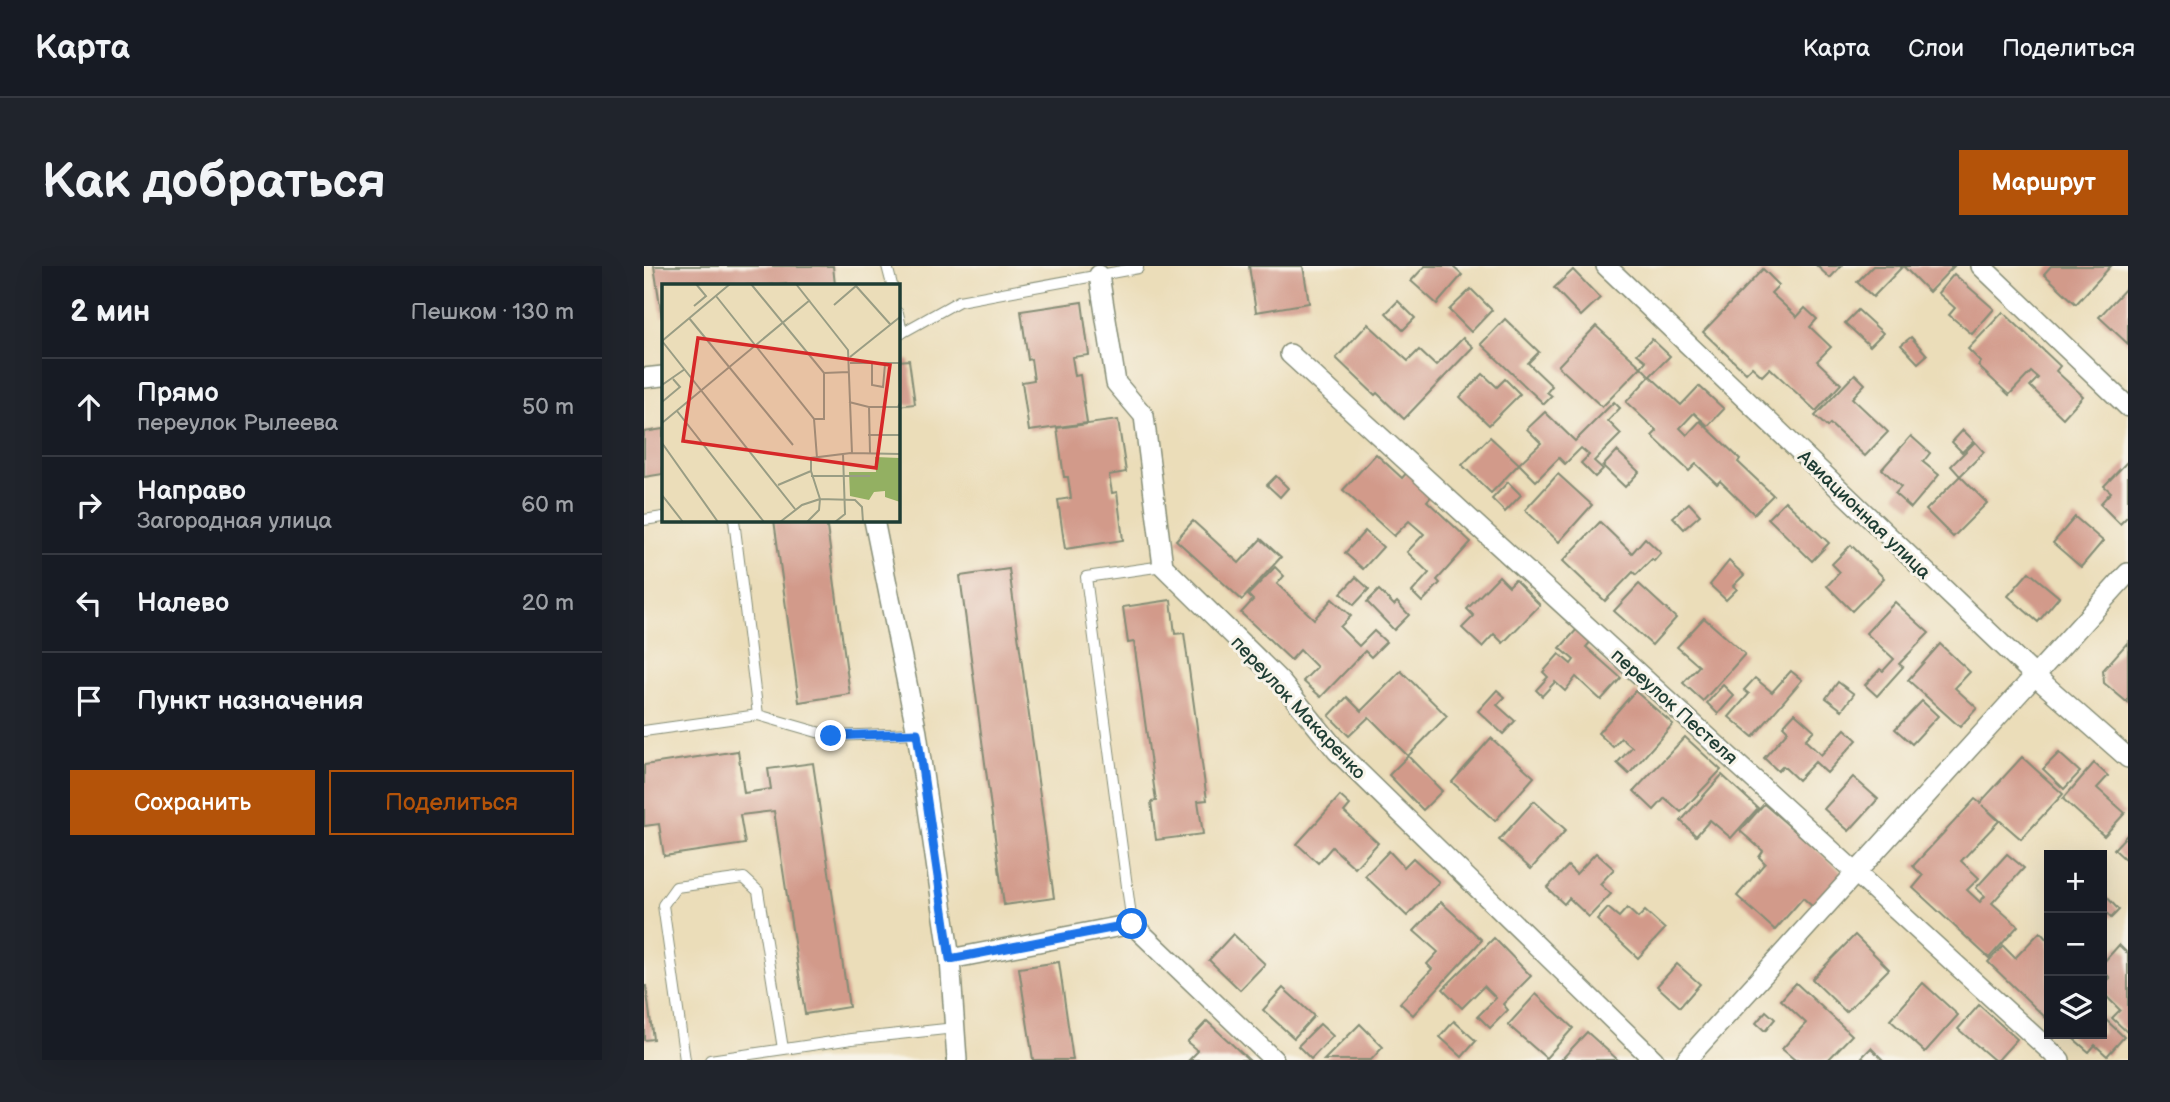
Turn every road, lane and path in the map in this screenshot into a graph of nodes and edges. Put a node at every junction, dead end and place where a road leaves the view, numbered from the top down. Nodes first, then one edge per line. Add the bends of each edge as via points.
1 (887, 266) edge
2 (1138, 266) edge
3 (1605, 266) edge
4 (1981, 266) edge
5 (1099, 275) junction
6 (892, 284) edge
7 (900, 334) edge
8 (1290, 354) dead end
9 (662, 376) edge
10 (644, 379) edge
11 (2128, 407) edge
12 (662, 517) edge
13 (644, 520) edge
14 (734, 522) edge
15 (874, 522) edge
16 (1163, 566) junction
17 (2128, 573) edge
18 (2035, 676) junction
19 (758, 715) junction
20 (644, 732) edge
21 (917, 733) junction
22 (2128, 758) edge
23 (1856, 872) junction
24 (1132, 924) junction
25 (950, 959) junction
26 (955, 1028) junction
27 (783, 1049) junction
28 (685, 1060) edge
29 (710, 1060) edge
30 (957, 1060) edge
31 (1275, 1060) edge
32 (1654, 1060) edge
33 (1686, 1060) edge
34 (2060, 1060) edge

1 - 6 lane
2 - 5 lane
3 - 18 street, Авиационная улица
4 - 11 street
5 - 7 lane via 959,301
5 - 16 street via 1116,383 1144,416
8 - 23 street, переулок Пестеля
9 - 10 street
12 - 13 lane
14 - 19 lane
15 - 21 street
16 - 24 lane via 1086,577
16 - 32 street, переулок Макаренко via 1280,681 1337,751
17 - 18 street
18 - 22 street, Авиационная улица
18 - 23 street
19 - 20 lane
19 - 21 lane via 831,736
21 - 25 street
23 - 33 street
23 - 34 street, переулок Пестеля
24 - 25 street
24 - 31 street
25 - 26 street
26 - 27 lane
26 - 30 street
27 - 28 lane via 758,891 744,878 676,887 663,905
27 - 29 lane

